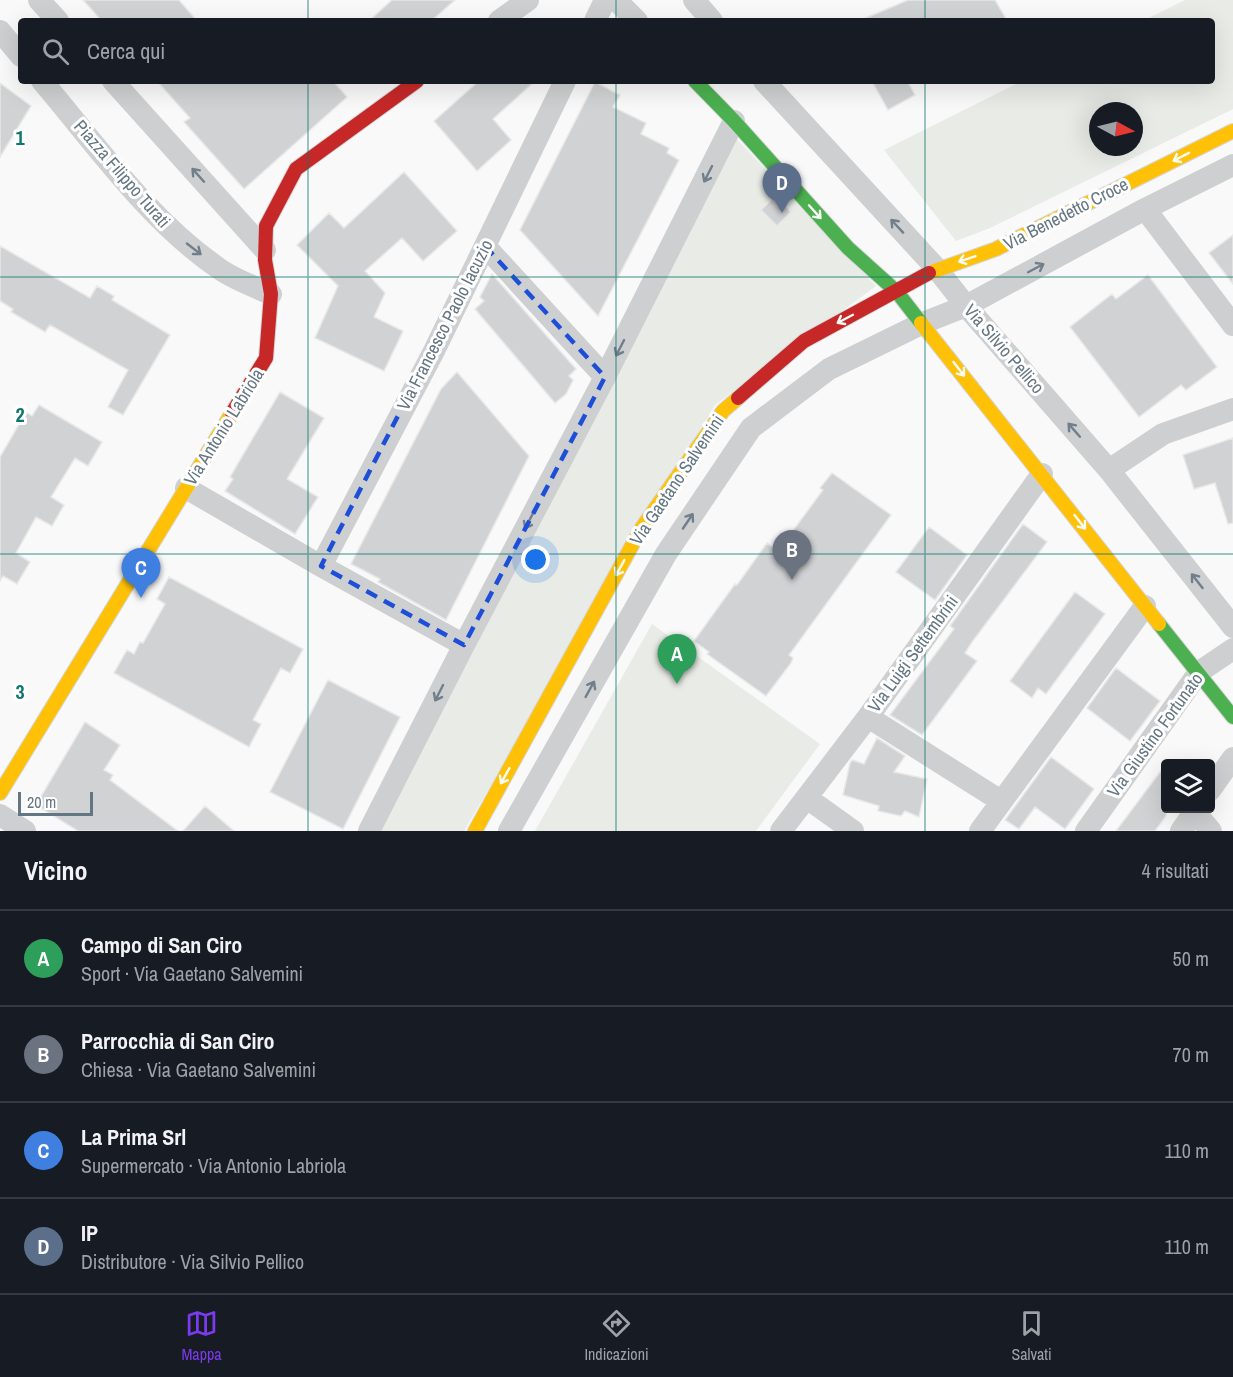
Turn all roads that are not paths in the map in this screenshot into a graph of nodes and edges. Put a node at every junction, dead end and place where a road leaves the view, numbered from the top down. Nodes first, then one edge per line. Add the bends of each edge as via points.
1 (39, 0) edge
2 (528, 0) edge
3 (605, 0) edge
4 (616, 0) edge
5 (694, 0) edge
6 (55, 18) edge
7 (503, 18) edge
8 (596, 18) edge
9 (634, 18) edge
10 (709, 18) edge
11 (0, 31) edge
12 (18, 52) edge
13 (45, 84) edge
14 (115, 84) edge
15 (413, 84) edge
16 (564, 84) edge
17 (767, 84) edge
18 (704, 85) edge
19 (734, 121) junction
20 (1233, 130) edge
21 (1233, 165) edge
22 (1145, 209) junction
23 (485, 246) junction
24 (265, 250) junction
25 (937, 269) junction
26 (897, 292) junction
27 (271, 294) junction
28 (966, 306) junction
29 (923, 322) junction
30 (1233, 326) edge
31 (605, 377) junction
32 (1233, 409) edge
33 (1109, 470) junction
34 (1042, 474) junction
35 (186, 488) junction
36 (321, 566) junction
37 (1144, 606) junction
38 (1233, 627) edge
39 (464, 645) junction
40 (1233, 649) edge
41 (1199, 672) junction
42 (546, 702) junction
43 (868, 717) junction
44 (1233, 717) edge
45 (573, 719) junction
46 (518, 753) junction
47 (1233, 758) edge
48 (545, 768) junction
49 (1215, 783) edge
50 (0, 793) edge
51 (807, 798) junction
52 (1001, 801) junction
53 (1194, 813) edge
54 (1198, 813) edge
55 (0, 815) edge
56 (25, 831) edge
57 (369, 831) edge
58 (475, 831) edge
59 (509, 831) edge
60 (781, 831) edge
61 (853, 831) edge
62 (980, 831) edge
63 (1086, 831) edge
64 (1181, 831) edge
65 (1211, 831) edge

1 - 6 street
2 - 7 street
3 - 8 street
4 - 9 street
5 - 10 street
11 - 12 street
13 -> 27 street, Piazza Filippo Turati via 156,216 223,272
24 -> 14 street
15 - 24 street, Via Antonio Labriola via 296,169 266,226
16 - 23 street, Via Francesco Paolo Iacuzio
25 -> 17 street, Via Silvio Pellico
18 - 19 street
19 -> 26 street via 848,248
19 -> 31 street
20 -> 25 street, Via Benedetto Croce via 996,249
21 - 22 street, Via Benedetto Croce
28 -> 22 street, Via Benedetto Croce
22 - 30 street
23 - 31 street
23 - 36 street, Via Francesco Paolo Iacuzio
24 - 27 street, Via Antonio Labriola
25 - 26 street, Via Benedetto Croce
25 - 28 street, Via Silvio Pellico
26 - 29 street
26 -> 42 street, Via Gaetano Salvemini via 804,341 723,411 641,529
27 - 35 street, Via Antonio Labriola via 266,358
28 - 29 street, Via Benedetto Croce
33 -> 28 street, Via Silvio Pellico
29 -> 34 street
45 -> 29 street, Via Gaetano Salvemini via 666,554 752,428 830,369
31 -> 39 street
32 - 33 street via 1163,434
38 -> 33 street, Via Silvio Pellico
34 -> 37 street
34 - 43 street, Via Luigi Settembrini
35 - 36 street
35 - 50 street, Via Antonio Labriola
36 - 39 street
37 - 41 street
37 - 52 street
39 -> 57 street
40 - 41 street, Via Giustino Fortunato
41 - 44 street
41 - 63 street, Via Giustino Fortunato
42 - 45 street
42 - 46 street, Via Gaetano Salvemini
43 - 51 street, Via Luigi Settembrini
43 - 52 street
45 - 48 street, Via Gaetano Salvemini
46 - 48 street
46 -> 58 street, Via Gaetano Salvemini
47 - 49 street
48 - 59 street, Via Gaetano Salvemini
51 - 60 street, Via Luigi Settembrini
51 - 61 street
52 - 62 street
53 - 64 street
54 - 65 street
55 - 56 street

